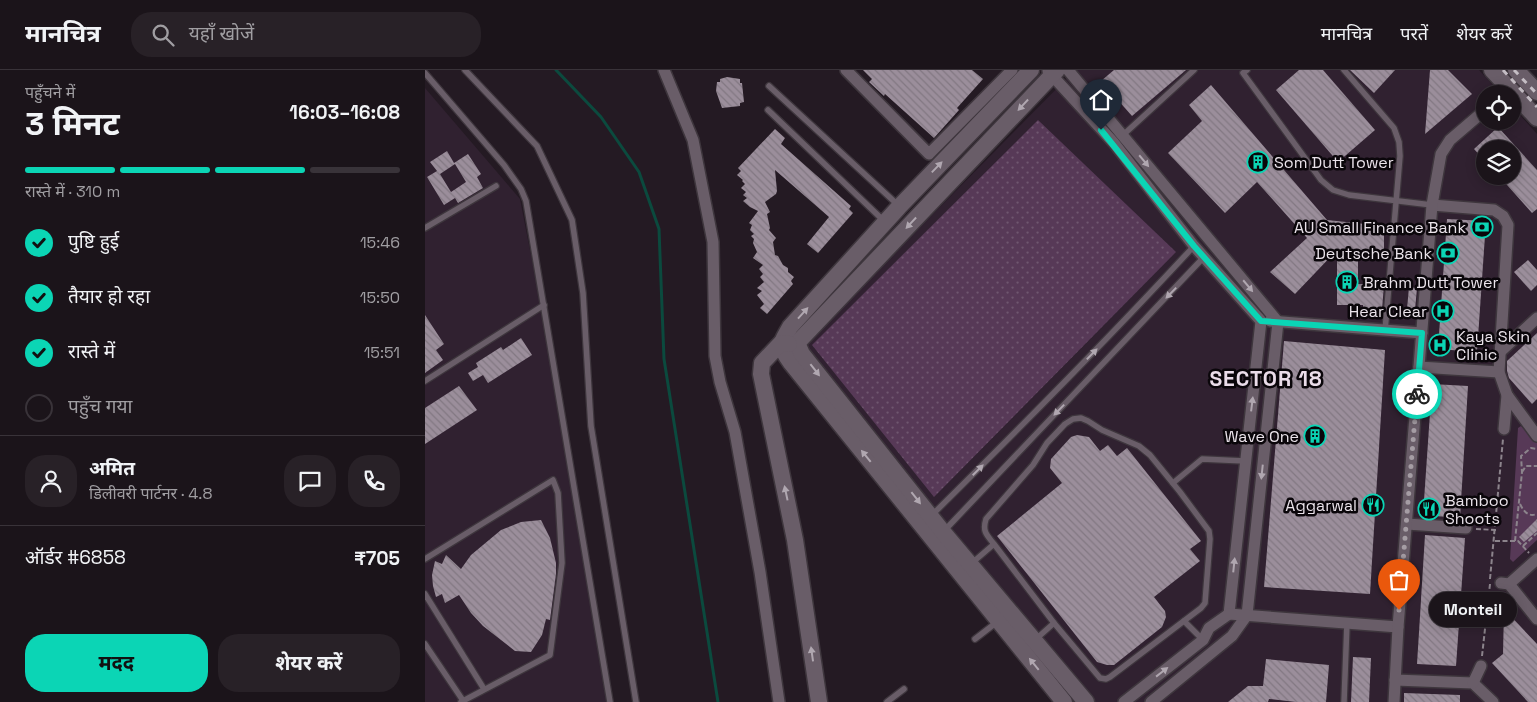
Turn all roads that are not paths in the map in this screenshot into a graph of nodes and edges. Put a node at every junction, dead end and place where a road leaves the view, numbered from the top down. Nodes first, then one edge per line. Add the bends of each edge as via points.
1 (465, 70) edge
2 (665, 70) edge
3 (845, 70) edge
4 (1068, 70) edge
5 (1194, 70) edge
6 (1344, 70) edge
7 (1492, 70) edge
8 (1243, 71) edge
9 (1017, 72) edge
10 (1052, 72) edge
11 (425, 74) edge
12 (1520, 74) edge
13 (1503, 85) edge
14 (1512, 85) edge
15 (769, 86) dead end
16 (1537, 92) edge
17 (1521, 104) edge
18 (768, 110) dead end
19 (1476, 118) edge
20 (1537, 118) edge
21 (1118, 139) junction
22 (496, 186) dead end
23 (1397, 201) junction
24 (1432, 205) junction
25 (899, 207) junction
26 (885, 223) junction
27 (425, 228) edge
28 (1194, 246) junction
29 (1204, 257) junction
30 (544, 305) junction
31 (1537, 318) edge
32 (1261, 321) junction
33 (1278, 322) junction
34 (1385, 331) junction
35 (1422, 333) junction
36 (781, 343) junction
37 (798, 345) junction
38 (1500, 352) junction
39 (1419, 367) junction
40 (1499, 372) junction
41 (425, 381) edge
42 (1507, 395) junction
43 (1504, 429) road end
44 (1536, 433) edge
45 (1245, 461) junction
46 (1173, 483) junction
47 (931, 516) junction
48 (1407, 524) junction
49 (1466, 528) road end
50 (943, 532) junction
51 (994, 544) junction
52 (425, 559) edge
53 (1536, 560) edge
54 (970, 564) junction
55 (425, 594) edge
56 (1229, 614) junction
57 (1247, 615) junction
58 (1537, 619) edge
59 (999, 620) junction
60 (1184, 621) junction
61 (1054, 623) junction
62 (1347, 623) junction
63 (1398, 627) junction
64 (975, 639) dead end
65 (1034, 640) junction
66 (1203, 640) junction
67 (425, 644) edge
68 (1179, 659) junction
69 (1481, 666) road end
70 (1190, 670) junction
71 (1395, 680) junction
72 (1473, 682) junction
73 (1145, 686) junction
74 (484, 689) junction
75 (904, 689) dead end
76 (1153, 700) edge
77 (462, 702) edge
78 (610, 702) edge
79 (636, 702) edge
80 (779, 702) edge
81 (819, 702) edge
82 (887, 702) edge
83 (1064, 702) edge
84 (1086, 702) edge
85 (1124, 702) edge
86 (1344, 702) edge
87 (1394, 702) edge
88 (1493, 702) edge

1 - 79 lane via 537,146 572,220 583,293 591,426
2 - 80 street via 693,140 713,242 715,356 735,432
3 - 9 street via 929,154
4 - 21 street
5 - 21 lane
6 - 23 lane via 1394,128 1400,156
7 - 13 street
8 - 23 lane via 1321,180 1333,190 1349,196
25 -> 9 street
10 - 21 street
10 -> 37 street
11 - 30 lane via 492,150 521,189 530,216
12 - 14 street
12 - 16 street
15 - 25 lane
17 - 20 street
18 - 26 lane
19 - 24 street via 1450,140 1441,154
21 - 28 street
21 -> 33 street
22 - 27 lane
23 - 24 lane
23 - 34 lane
24 - 35 street
24 - 38 street via 1493,210 1503,216 1508,226
25 - 26 street
36 -> 26 street via 790,327
28 - 29 street
47 -> 28 lane via 1138,308
29 - 32 street
29 -> 50 lane
30 - 41 lane
30 - 78 lane
31 - 38 street
32 - 33 street
45 -> 32 street
33 - 34 street
33 -> 57 street
34 - 35 street
35 - 39 street
36 - 37 street
59 -> 36 street via 791,363
81 -> 36 street via 795,540 761,374 762,363
37 -> 47 street
38 - 40 street
39 - 40 street
39 - 48 street
40 - 42 street
42 - 43 street
42 - 44 street
45 - 46 lane via 1202,459
56 -> 45 street
46 - 51 lane via 1139,446 1089,421 1073,419 1047,443 1033,465 986,519 985,533
46 - 60 lane via 1209,530 1210,539 1205,603
47 - 50 street
48 - 49 street
48 - 63 street
50 - 54 street
51 - 54 lane
51 - 61 lane
52 - 74 lane via 553,480 558,493 562,563 550,656
53 - 58 street via 1505,583
54 - 65 street
55 - 74 lane
56 - 57 street
56 - 66 street via 1209,628
57 - 62 street
57 - 70 street via 1232,636
59 - 64 lane
83 -> 59 street
60 - 61 lane via 1106,679 1097,675
60 - 66 lane
61 - 65 lane
62 - 63 street
62 - 86 lane
63 - 71 street
65 - 84 street
66 - 68 street
67 - 77 lane
68 - 70 lane
73 -> 68 street
69 - 72 street
70 - 76 street
71 - 72 street
71 - 87 street
72 - 88 street
73 - 76 lane
73 - 85 street
74 - 77 lane
75 - 82 lane

